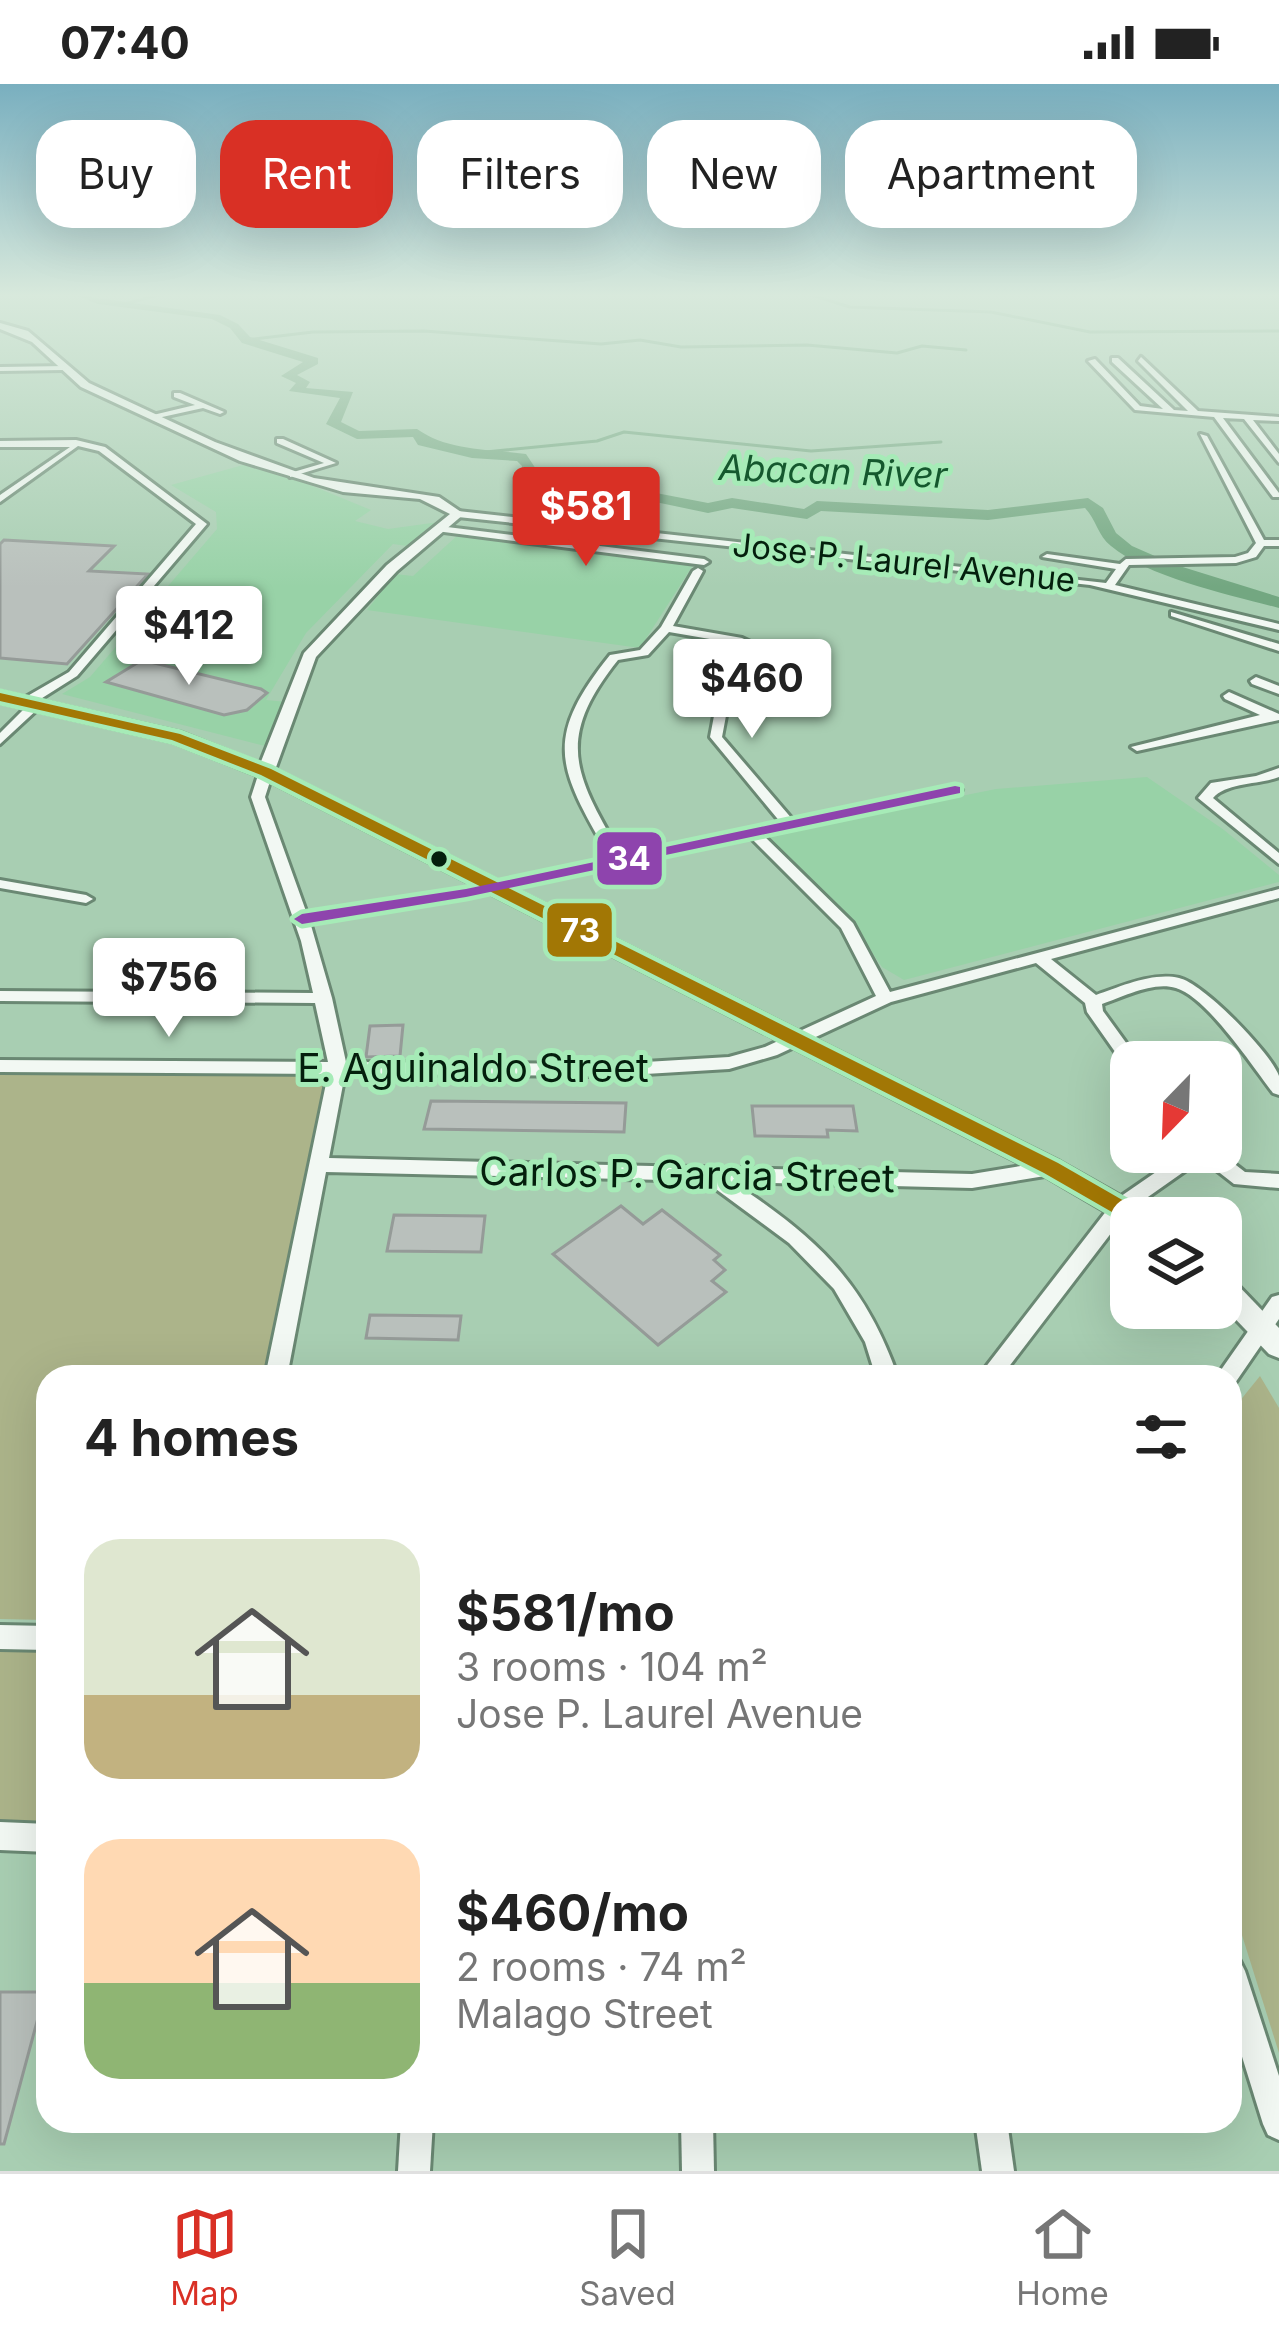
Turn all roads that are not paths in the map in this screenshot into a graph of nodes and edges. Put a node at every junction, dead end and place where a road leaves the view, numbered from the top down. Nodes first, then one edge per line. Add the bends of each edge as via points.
1 (100, 392) edge
2 (1123, 392) edge
3 (1151, 392) edge
4 (1174, 392) edge
5 (176, 395) dead end
6 (202, 406) junction
7 (220, 412) dead end
8 (1172, 412) junction
9 (1195, 413) junction
10 (1216, 414) junction
11 (156, 417) junction
12 (1247, 418) junction
13 (1279, 419) edge
14 (1258, 433) junction
15 (1279, 434) edge
16 (1202, 436) dead end
17 (280, 442) dead end
18 (0, 443) edge
19 (73, 446) junction
20 (1279, 460) edge
21 (293, 475) junction
22 (1234, 493) junction
23 (1277, 495) edge
24 (0, 499) edge
25 (458, 514) junction
26 (439, 529) junction
27 (1261, 543) junction
28 (1279, 543) edge
29 (1047, 557) dead end
30 (1123, 565) junction
31 (1109, 585) junction
32 (1173, 604) junction
33 (1279, 627) edge
34 (666, 628) junction
35 (1279, 648) edge
36 (1256, 681) dead end
37 (1279, 690) edge
38 (1229, 696) dead end
39 (0, 697) edge
40 (33, 702) junction
41 (1276, 719) edge
42 (0, 740) edge
43 (1137, 747) dead end
44 (266, 772) junction
45 (1279, 772) edge
46 (955, 790) dead end
47 (790, 826) junction
48 (754, 833) junction
49 (617, 859) junction
50 (1279, 860) edge
51 (0, 884) edge
52 (495, 885) junction
53 (1279, 893) edge
54 (86, 899) dead end
55 (302, 919) junction
56 (1046, 956) junction
57 (0, 996) edge
58 (324, 998) junction
59 (885, 998) junction
60 (1089, 998) junction
61 (797, 1038) junction
62 (1116, 1041) edge
63 (0, 1066) edge
64 (338, 1067) junction
65 (1279, 1089) edge
66 (322, 1165) junction
67 (1051, 1168) junction
68 (1177, 1173) edge
69 (1232, 1173) edge
70 (712, 1177) junction
71 (1279, 1181) edge
72 (1148, 1197) edge
73 (1110, 1201) edge
74 (1110, 1235) edge
75 (1242, 1303) edge
76 (1274, 1330) edge
77 (279, 1365) edge
78 (883, 1365) edge
79 (999, 1365) edge
80 (1239, 1365) edge
81 (0, 1637) edge
82 (36, 1638) edge
83 (0, 1836) edge
84 (36, 1838) edge
85 (1242, 2008) edge
86 (1279, 2124) edge
87 (416, 2133) edge
88 (697, 2133) edge
89 (993, 2133) edge
90 (414, 2171) edge
91 (698, 2171) edge
92 (998, 2171) edge

1 - 11 street, Jose P. Laurel Avenue
2 - 8 street via 1138,408
3 - 8 street
4 - 9 street
5 - 6 street
6 - 7 street
6 - 11 street
8 - 9 street
9 - 10 street
10 - 12 street
10 - 23 street
11 - 21 street, Jose P. Laurel Avenue
12 - 13 street
12 - 14 street
14 - 15 street
14 - 20 street
16 - 22 street
17 - 21 street via 332,463
18 - 19 street
19 - 24 street
19 - 40 street via 96,449 202,524 73,674
21 - 25 street, Jose P. Laurel Avenue via 442,501
22 - 23 street
22 - 27 street
25 - 26 street
25 - 31 street, Jose P. Laurel Avenue
26 - 34 street via 701,566
26 - 44 street via 309,656
27 - 28 street
27 - 30 street via 1244,558
29 - 30 street
30 - 31 street, Jose P. Laurel Avenue
31 - 32 street
32 - 33 street
32 - 35 street via 1167,611
34 - 47 street via 755,647 723,700 716,737
34 - 49 street via 644,653 614,656 576,705 572,766
36 - 37 street
38 - 41 street
39 - 40 street
40 - 42 street
40 - 44 street via 176,736
41 - 43 street
44 - 52 street
44 - 55 street via 258,797
45 - 50 street via 1216,786 1205,798
46 - 47 street
47 - 48 street
48 - 49 street
48 - 59 street via 848,926
49 - 52 street
51 - 54 street
52 - 55 street
52 - 61 street
53 - 56 street, E. Aguinaldo Street
55 - 58 street
56 - 59 street, E. Aguinaldo Street
56 - 60 street
57 - 58 street
58 - 64 street
59 - 61 street, E. Aguinaldo Street
60 - 62 street
60 - 65 street via 1183,984
61 - 64 street, E. Aguinaldo Street via 746,1059 694,1066
61 - 67 street
63 - 64 street, E. Aguinaldo Street
64 - 66 street
66 - 70 street, Carlos P. Garcia Street
66 - 77 street
67 - 70 street, Carlos P. Garcia Street via 972,1180
67 - 73 street
68 - 72 street
69 - 71 street
70 - 78 street via 829,1266 869,1327
74 - 79 street
75 - 76 street
76 - 80 street
81 - 82 street
83 - 84 street
85 - 86 street
87 - 90 street
88 - 91 street
89 - 92 street

